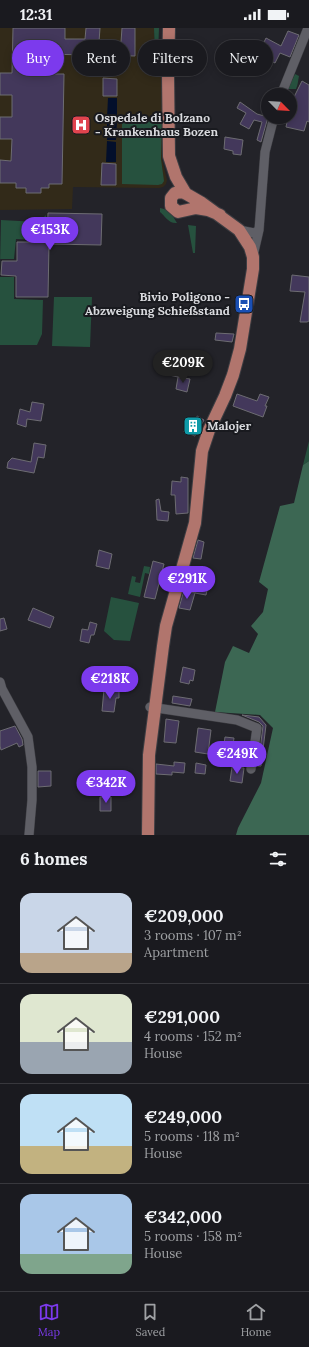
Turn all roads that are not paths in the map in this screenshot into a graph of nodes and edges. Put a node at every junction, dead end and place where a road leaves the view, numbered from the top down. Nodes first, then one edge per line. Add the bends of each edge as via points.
1 (169, 28) edge
2 (308, 28) edge
3 (169, 40) edge
4 (168, 76) edge
5 (168, 76) edge
6 (284, 88) edge
7 (272, 124) edge
8 (187, 194) junction
9 (173, 195) junction
10 (186, 210) junction
11 (220, 216) junction
12 (239, 230) junction
13 (259, 230) junction
14 (253, 257) junction
15 (0, 682) edge
16 (152, 707) junction
17 (251, 769) dead end
18 (29, 835) edge
19 (148, 835) edge

1 - 3 main road
2 - 6 street
4 - 8 main road via 169,156 176,177
5 - 9 main road via 166,154
7 - 13 street via 265,152
8 - 9 main road via 178,192
8 - 10 main road via 190,202
8 - 11 main road
9 - 10 main road via 170,202 173,209 181,212
10 - 11 main road via 204,209
11 - 12 main road
12 - 13 street
12 - 14 main road
13 - 14 street
14 - 16 main road via 240,349 233,375 208,430 202,451 195,523 166,626
15 - 18 street via 28,737 32,767
16 - 17 street via 237,720 257,728
16 - 19 main road

